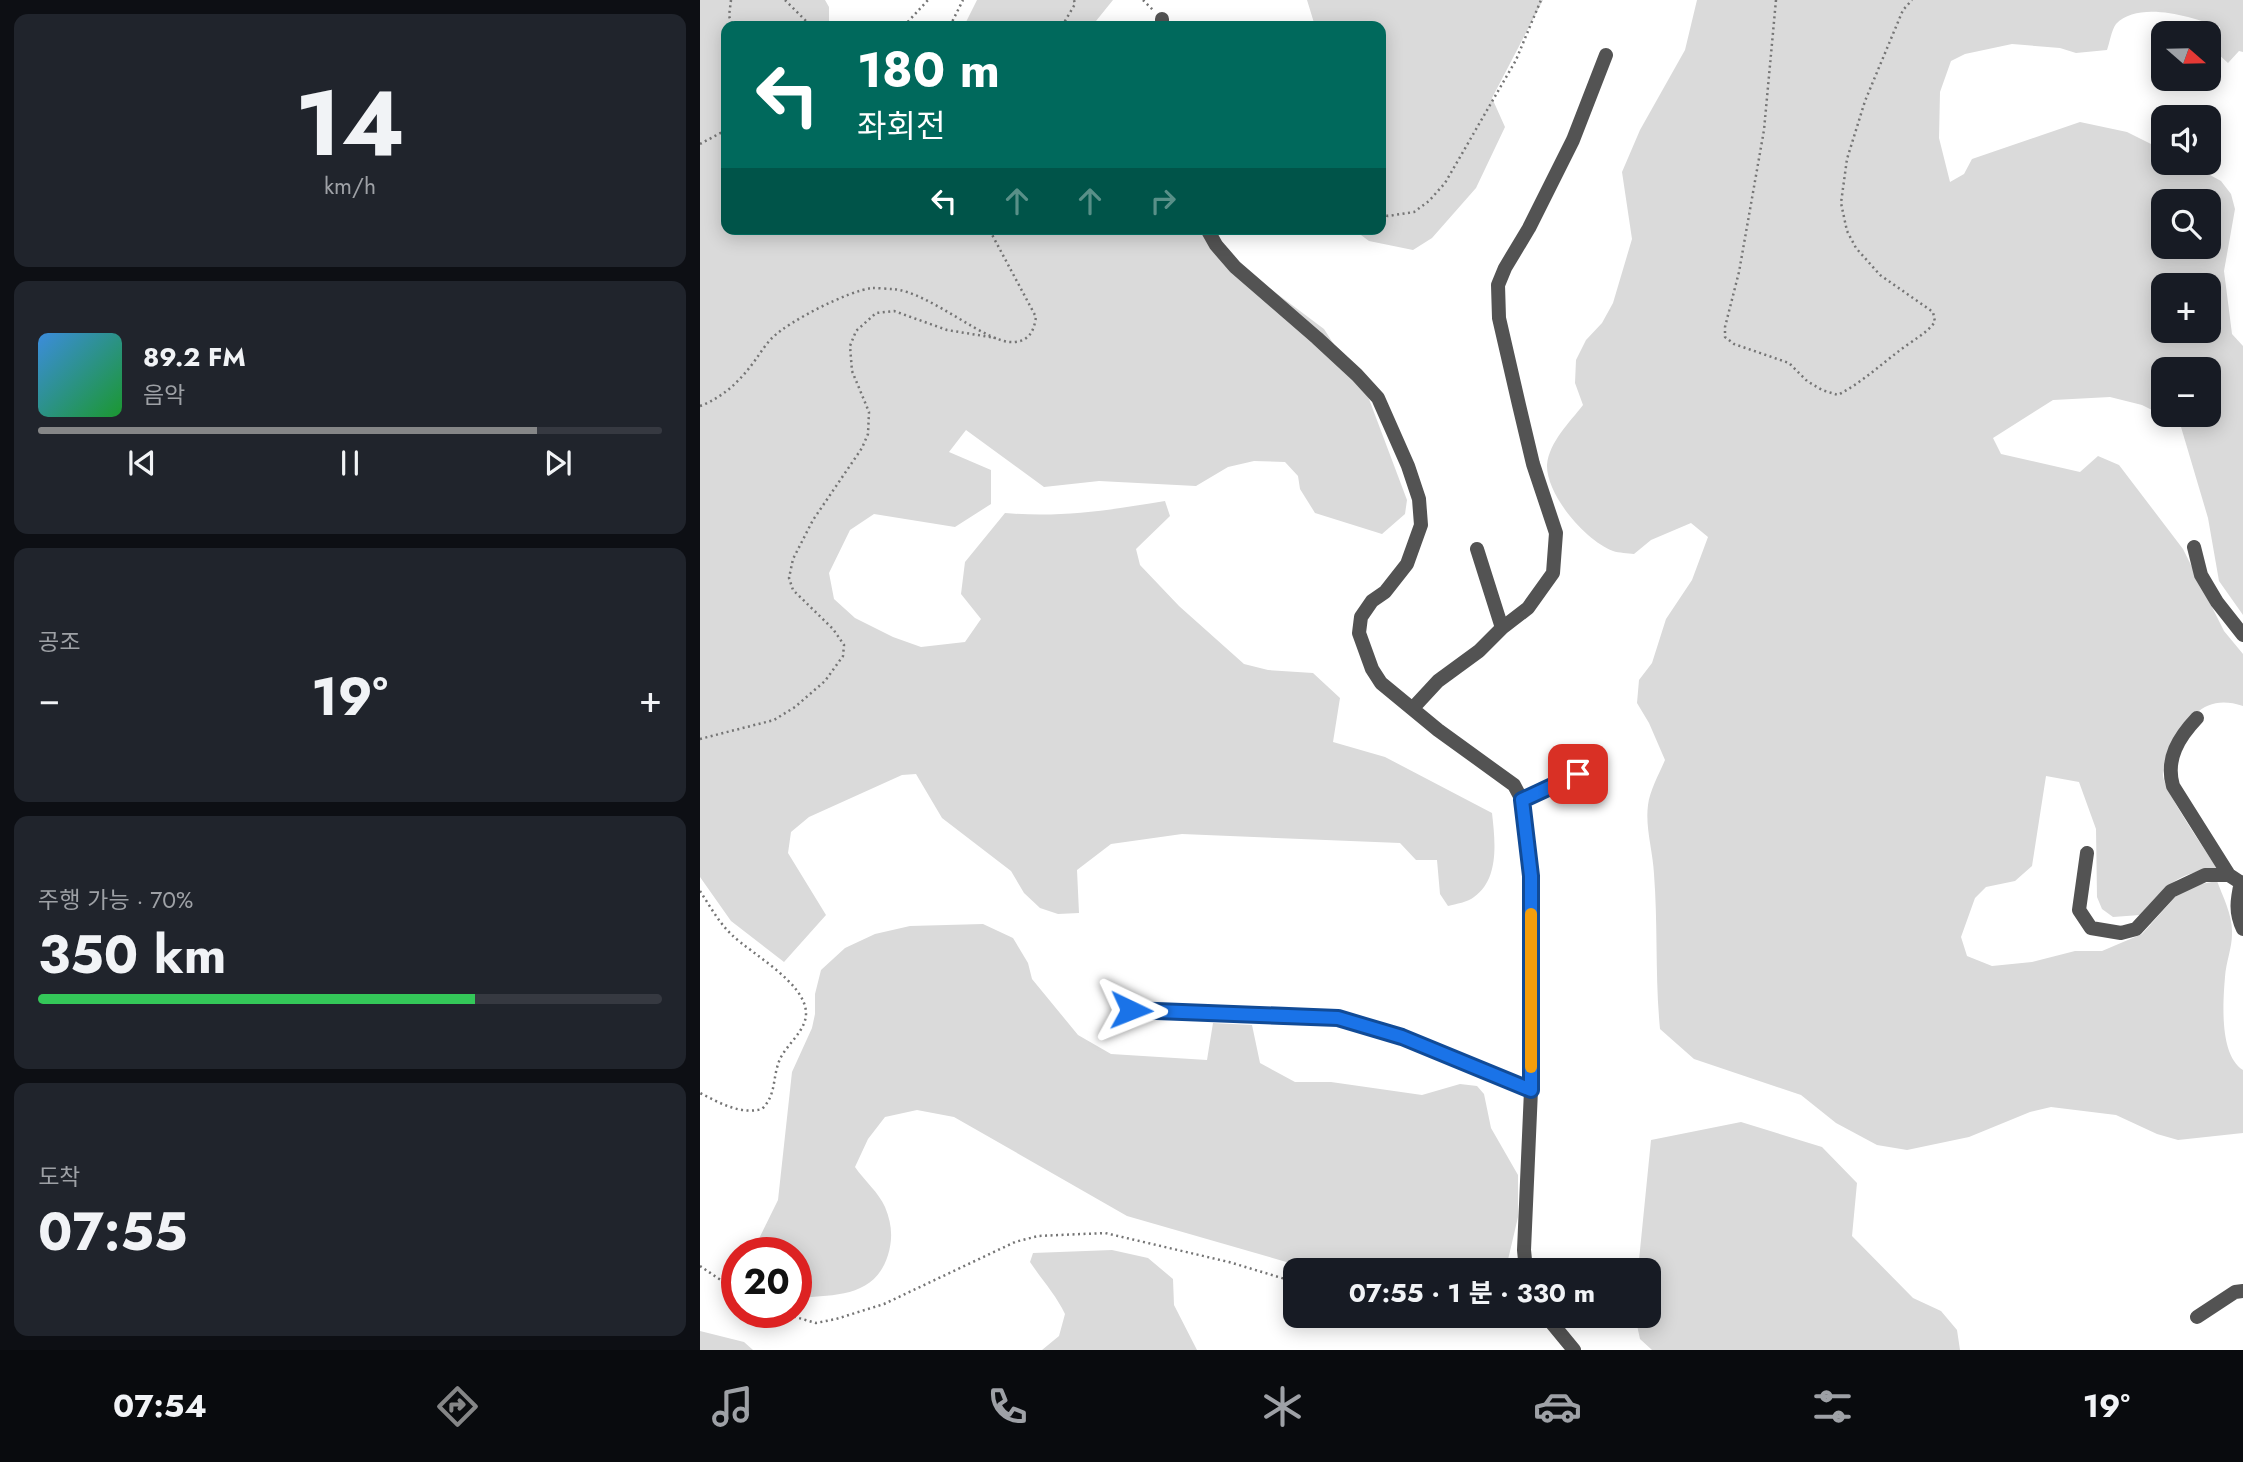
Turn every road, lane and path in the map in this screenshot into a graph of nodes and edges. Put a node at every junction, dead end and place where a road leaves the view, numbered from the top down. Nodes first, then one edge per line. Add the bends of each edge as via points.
1 (731, 0) edge
2 (785, 0) edge
3 (928, 0) edge
4 (963, 0) edge
5 (1074, 0) edge
6 (1541, 0) edge
7 (1776, 0) edge
8 (1912, 0) edge
9 (731, 21) edge
10 (806, 21) edge
11 (909, 21) edge
12 (952, 21) edge
13 (1065, 21) edge
14 (1605, 55) dead end
15 (721, 133) edge
16 (700, 144) edge
17 (1386, 215) edge
18 (992, 235) edge
19 (1210, 235) edge
20 (996, 338) junction
21 (700, 407) edge
22 (2194, 547) dead end
23 (1477, 549) dead end
24 (1502, 628) junction
25 (2243, 635) edge
26 (1413, 708) junction
27 (2197, 718) dead end
28 (700, 739) edge
29 (1578, 774) dead end
30 (1522, 800) junction
31 (2087, 853) dead end
32 (2238, 880) edge
33 (700, 891) edge
34 (2243, 929) edge
35 (1131, 1010) dead end
36 (1531, 1090) junction
37 (700, 1093) edge
38 (1525, 1258) edge
39 (700, 1266) edge
40 (1283, 1278) edge
41 (721, 1280) edge
42 (2243, 1291) edge
43 (2197, 1317) dead end
44 (812, 1322) edge
45 (1556, 1328) edge
46 (1574, 1350) edge

1 - 9 path
2 - 10 path
3 - 11 path
4 - 12 path
5 - 13 path
6 - 17 path via 1516,60 1445,183 1414,212
7 - 8 path via 1764,130 1725,337 1789,363 1807,381 1839,395 1928,332 1935,322 1933,312 1880,275 1856,248 1841,202 1847,159 1865,101 1903,10
14 - 24 street via 1573,140 1498,285 1499,318 1519,405 1556,533 1553,573 1528,608
15 - 16 path
18 - 20 path via 1035,317 1034,330 1027,338 1013,343
19 - 26 street via 1235,267 1377,398 1408,466 1419,499 1421,525 1407,564 1385,592 1372,600 1361,617 1359,633 1381,683
20 - 21 path via 922,298 896,289 870,288 792,322 771,338 735,384
20 - 28 path via 947,330 894,311 876,313 856,331 850,346 852,370 869,412 868,434 813,520 793,559 789,578 793,590 833,629 844,645 844,656 795,708 774,720
22 - 25 street via 2201,575
23 - 24 street
24 - 26 street
26 - 30 street via 1514,785
27 - 32 street via 2176,747 2169,772 2173,786
29 - 30 street
30 - 36 street via 1531,876
31 - 32 street via 2079,910 2091,928 2121,933 2136,929 2171,891 2205,876
32 - 34 street via 2236,905
33 - 37 path via 732,935 787,980 802,998 806,1014 802,1028 781,1057 774,1092 762,1109 750,1112 726,1106
35 - 36 lane via 1338,1018 1402,1037
36 - 38 street
39 - 41 path
40 - 44 path via 1105,1233 1038,1236 1015,1242 884,1304
42 - 43 street
45 - 46 street

